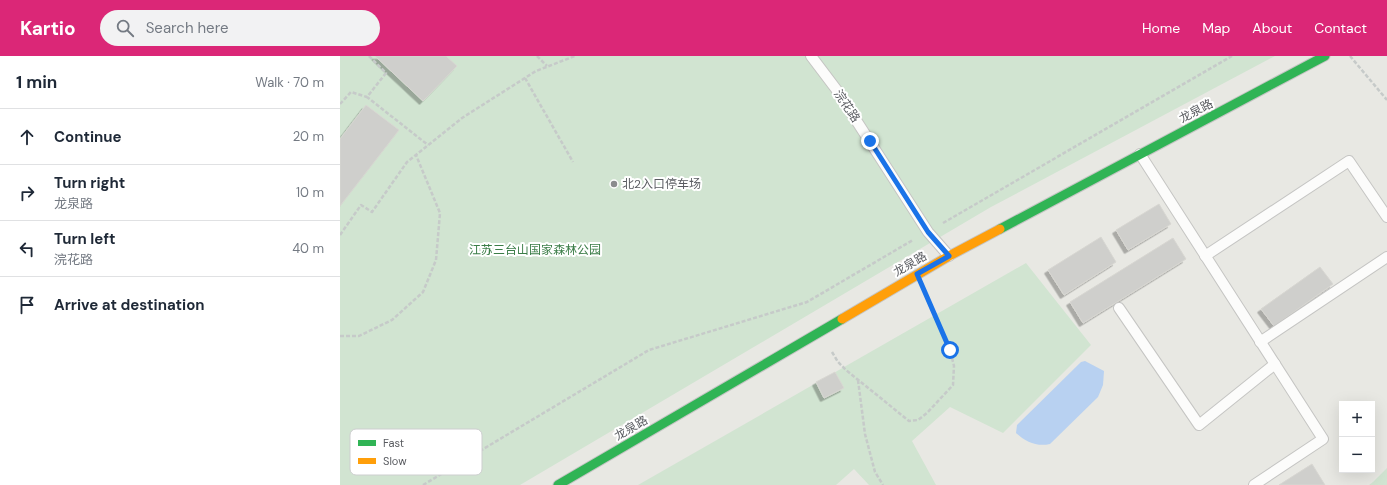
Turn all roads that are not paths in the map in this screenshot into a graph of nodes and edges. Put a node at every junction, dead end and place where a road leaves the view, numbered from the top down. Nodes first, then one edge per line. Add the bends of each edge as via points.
1 (811, 56) edge
2 (1325, 56) edge
3 (1140, 154) junction
4 (1387, 218) edge
5 (949, 256) junction
6 (1205, 256) junction
7 (1387, 257) edge
8 (1119, 308) dead end
9 (1260, 342) junction
10 (1275, 364) junction
11 (558, 485) edge
12 (1254, 485) edge

1 - 5 lane, 浣花路 via 836,89 928,232
2 - 3 street, 龙泉路
3 - 5 street, 龙泉路
3 - 6 lane
4 - 6 lane via 1349,161
5 - 11 street, 龙泉路
6 - 9 lane
7 - 9 lane
8 - 10 lane via 1199,425
9 - 10 lane
10 - 12 lane via 1323,439

